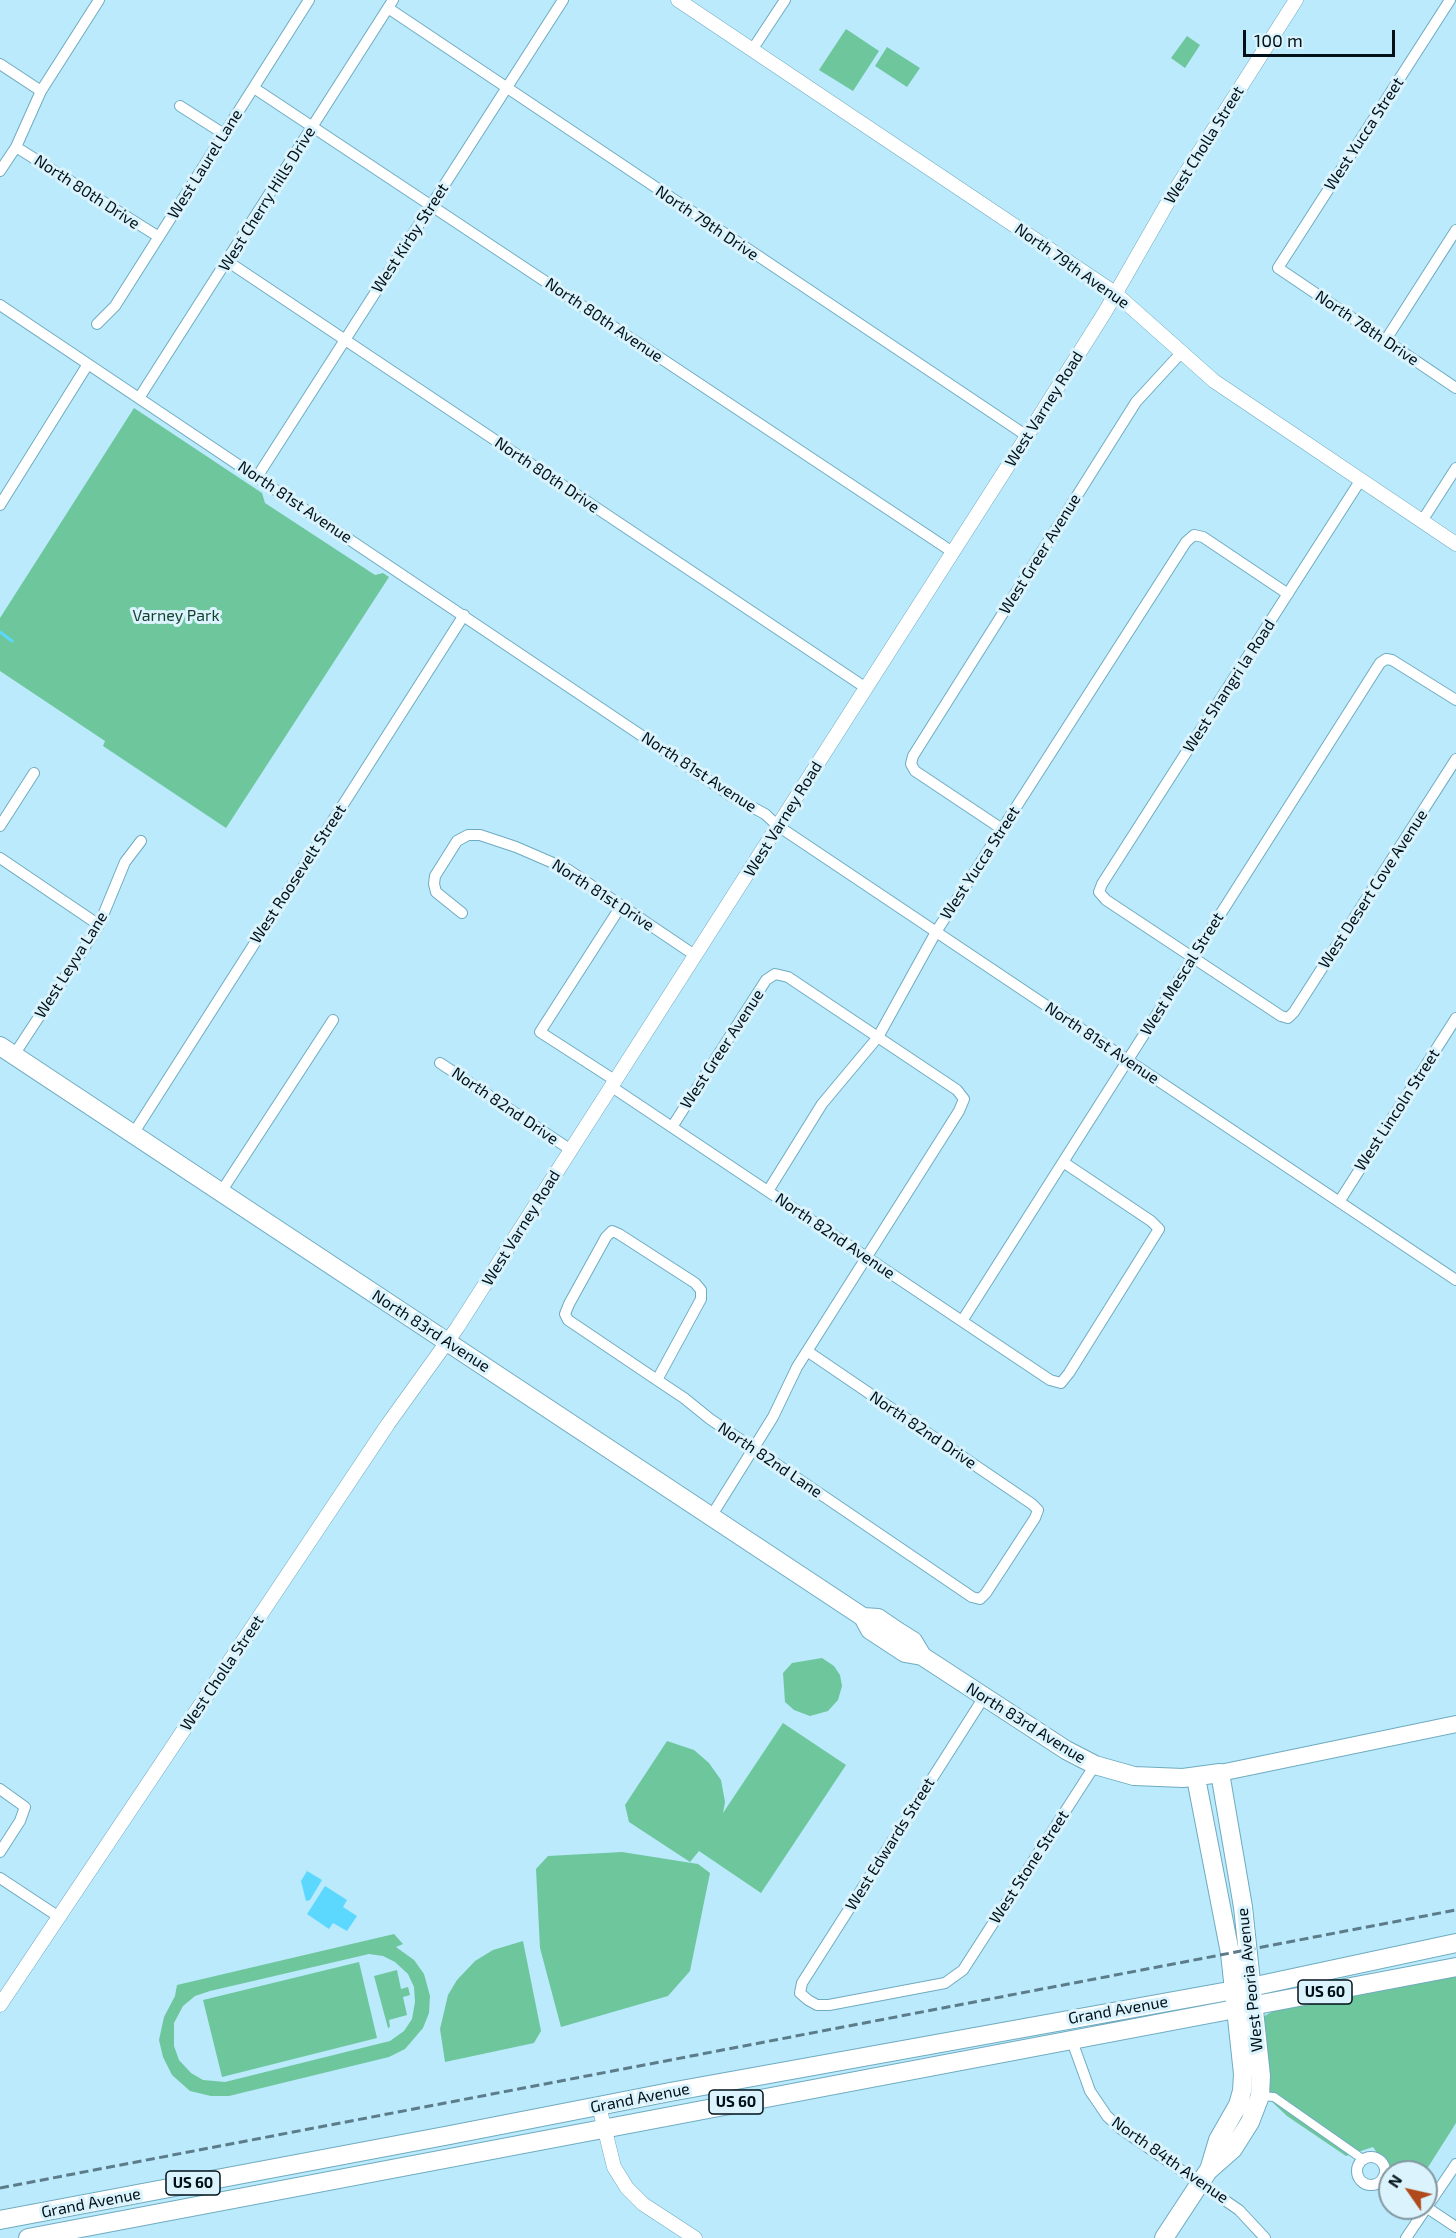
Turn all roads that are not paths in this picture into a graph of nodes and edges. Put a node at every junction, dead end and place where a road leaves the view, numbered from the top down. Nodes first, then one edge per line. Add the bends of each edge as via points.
1 (99, 0) edge
2 (309, 0) edge
3 (563, 0) edge
4 (678, 0) edge
5 (785, 0) edge
6 (1296, 0) edge
7 (1450, 0) edge
8 (390, 4) edge
9 (752, 50) junction
10 (0, 64) edge
11 (254, 88) junction
12 (507, 88) junction
13 (41, 91) junction
14 (180, 106) dead end
15 (313, 126) junction
16 (224, 134) junction
17 (16, 147) junction
18 (0, 171) edge
19 (431, 205) junction
20 (1456, 230) edge
21 (159, 237) junction
22 (227, 261) junction
23 (1278, 268) joint
24 (1114, 293) junction
25 (0, 305) edge
26 (97, 324) dead end
27 (345, 340) junction
28 (1385, 341) junction
29 (1181, 353) junction
30 (88, 364) junction
31 (1456, 388) edge
32 (139, 398) junction
33 (1027, 436) junction
34 (1456, 468) edge
35 (257, 477) junction
36 (1360, 481) junction
37 (0, 505) edge
38 (1422, 521) junction
39 (1456, 544) edge
40 (954, 553) junction
41 (1288, 594) junction
42 (464, 615) junction
43 (866, 688) junction
44 (1456, 700) edge
45 (1456, 759) edge
46 (34, 773) dead end
47 (0, 825) edge
48 (778, 826) junction
49 (1002, 829) junction
50 (141, 841) dead end
51 (0, 858) edge
52 (621, 906) junction
53 (462, 913) dead end
54 (99, 925) junction
55 (936, 932) junction
56 (696, 956) junction
57 (1193, 957) junction
58 (1456, 1018) edge
59 (333, 1020) dead end
60 (878, 1037) junction
61 (7, 1051) edge
62 (1128, 1060) junction
63 (440, 1063) dead end
64 (614, 1084) junction
65 (672, 1127) junction
66 (133, 1134) junction
67 (571, 1150) junction
68 (1063, 1162) junction
69 (768, 1191) junction
70 (221, 1192) junction
71 (1339, 1202) junction
72 (866, 1257) junction
73 (1456, 1280) edge
74 (962, 1321) junction
75 (448, 1343) junction
76 (807, 1351) junction
77 (657, 1380) junction
78 (754, 1449) junction
79 (712, 1515) junction
80 (980, 1599) joint
81 (984, 1696) junction
82 (1456, 1724) edge
83 (1095, 1765) junction
84 (1208, 1775) junction
85 (0, 1789) edge
86 (0, 1852) edge
87 (0, 1878) edge
88 (58, 1917) junction
89 (1456, 1943) edge
90 (1456, 1967) edge
91 (963, 1970) joint
92 (1242, 1988) junction
93 (0, 2006) edge
94 (1244, 2007) junction
95 (1072, 2041) junction
96 (931, 2043) junction
97 (936, 2066) junction
98 (1260, 2096) junction
99 (599, 2106) junction
100 (604, 2128) junction
101 (385, 2147) junction
102 (1364, 2160) junction
103 (1379, 2160) edge
104 (1456, 2164) edge
105 (387, 2170) junction
106 (1204, 2177) junction
107 (1378, 2183) edge
108 (1438, 2190) edge
109 (1438, 2215) edge
110 (0, 2220) edge
111 (1418, 2220) edge
112 (1456, 2227) edge
113 (28, 2238) edge
114 (695, 2238) edge
115 (1164, 2238) edge
116 (1265, 2238) edge
117 (1406, 2238) edge

1 - 13 street
2 - 11 street, West Laurel Lane
3 - 12 street, West Kirby Street
4 - 9 street, North 79th Avenue
5 - 9 street
6 - 24 street, West Cholla Street
7 - 23 street, West Yucca Street
8 - 12 street, North 79th Drive
8 - 15 street, West Cherry Hills Drive
9 - 24 street, North 79th Avenue
10 - 13 street
11 - 15 street, North 80th Avenue
11 - 16 street, West Laurel Lane
12 - 19 street, West Kirby Street
12 - 33 street, North 79th Drive
13 - 17 street
14 - 16 street
15 - 19 street, North 80th Avenue
15 - 22 street, West Cherry Hills Drive
16 - 21 street, West Laurel Lane
17 - 18 street
17 - 21 street, North 80th Drive
19 - 27 street, West Kirby Street
19 - 40 street, North 80th Avenue
20 - 28 street
21 - 26 street, West Laurel Lane via 115,306
22 - 27 street, North 80th Drive
22 - 32 street, West Cherry Hills Drive
23 - 28 street, North 78th Drive
24 - 29 street, North 79th Avenue
24 - 33 street, West Varney Road
25 - 30 street, North 81st Avenue
27 - 35 street, West Kirby Street
27 - 43 street, North 80th Drive
28 - 31 street, North 78th Drive
29 - 36 street, North 79th Avenue via 1227,390
29 - 49 street, West Greer Avenue via 1132,409 911,764 915,771
30 - 32 street, North 81st Avenue
30 - 37 street
32 - 35 street, North 81st Avenue
33 - 40 street, West Varney Road
34 - 38 street
35 - 42 street, North 81st Avenue
36 - 38 street, North 79th Avenue
36 - 41 street, West Shangri la Road
38 - 39 street, North 79th Avenue
40 - 43 street, West Varney Road
41 - 49 street, West Yucca Street via 1203,537 1194,535 1179,552
41 - 57 street, West Shangri la Road via 1102,884 1100,892 1106,900
42 - 48 street, North 81st Avenue
42 - 66 street, West Roosevelt Street
43 - 48 street, West Varney Road
44 - 57 street, West Mescal Street via 1392,660 1380,663
45 - 57 street, West Desert Cove Avenue via 1288,1018
46 - 47 street
48 - 55 street, North 81st Avenue
48 - 56 street, West Varney Road
49 - 55 street, West Yucca Street
50 - 54 street, West Leyva Lane via 125,862
51 - 54 street
52 - 53 street, North 81st Drive via 553,862 493,838 468,835 445,858 434,884 443,900
52 - 56 street, North 81st Drive
52 - 64 street, North 82nd Avenue via 540,1032
54 - 61 street, West Leyva Lane
55 - 60 street, West Yucca Street
55 - 62 street, North 81st Avenue
56 - 64 street, West Varney Road
57 - 62 street, West Mescal Street
58 - 71 street, West Lincoln Street
59 - 70 street
60 - 65 street, West Greer Avenue via 788,977 775,974 766,980
60 - 69 street, West Yucca Street via 822,1104
60 - 72 street via 957,1090 964,1099
61 - 66 main road, North 83rd Avenue
62 - 68 street, West Mescal Street
62 - 71 street, North 81st Avenue
63 - 67 street, North 82nd Drive
64 - 65 street, North 82nd Avenue
64 - 67 street, West Varney Road
65 - 69 street, North 82nd Avenue
66 - 70 main road, North 83rd Avenue
67 - 75 street, West Varney Road
68 - 74 street, West Mescal Street
68 - 74 street, North 82nd Avenue via 1159,1229 1075,1364 1061,1383 1050,1380
69 - 72 street, North 82nd Avenue
70 - 75 main road, North 83rd Avenue
71 - 73 street, North 81st Avenue
72 - 74 street, North 82nd Avenue
72 - 76 street
75 - 79 main road, North 83rd Avenue
75 - 88 street, West Cholla Street via 382,1433
76 - 78 street
76 - 80 street, North 82nd Drive via 1038,1510
77 - 77 street, North 82nd Lane via 701,1299 701,1290 612,1231 565,1314 568,1320
77 - 78 street, North 82nd Lane
78 - 79 street
78 - 80 street, North 82nd Lane
79 - 81 main road, North 83rd Avenue via 863,1617 878,1636 905,1653 922,1656
81 - 83 main road, North 83rd Avenue
81 - 91 street, West Edwards Street via 802,1983 800,1993 817,2005 829,2005 945,1983
82 - 84 main road
83 - 84 main road, North 83rd Avenue via 1134,1776
83 - 91 street, West Stone Street
84 - 92 main road, West Peoria Avenue via 1230,1953
84 - 92 main road, West Peoria Avenue via 1243,1907
85 - 86 street via 25,1808
87 - 88 street
88 - 93 street, West Cholla Street
89 - 92 main road, Grand Avenue / US 60
90 - 94 main road, Grand Avenue / US 60
92 - 94 main road, West Peoria Avenue
92 - 96 main road, Grand Avenue / US 60
94 - 95 main road, Grand Avenue / US 60
94 - 98 main road, West Peoria Avenue via 1261,2076
94 - 106 main road, West Peoria Avenue via 1242,2091
95 - 97 main road, Grand Avenue / US 60
95 - 106 street, North 84th Avenue via 1090,2091 1107,2116 1121,2129
96 - 97 main road
96 - 99 main road, Grand Avenue / US 60
97 - 100 main road, Grand Avenue / US 60
98 - 102 street via 1274,2097
98 - 106 main road, West Peoria Avenue via 1233,2149
99 - 100 street
99 - 101 main road, Grand Avenue / US 60
100 - 105 main road, Grand Avenue / US 60
100 - 114 street via 614,2167 627,2188 643,2204
101 - 105 main road
101 - 110 main road, Grand Avenue / US 60
102 - 103 street
102 - 107 street via 1358,2167 1361,2180 1372,2185
104 - 108 street
105 - 113 main road, Grand Avenue / US 60
106 - 115 main road, West Peoria Avenue
106 - 116 street, North 84th Avenue
109 - 112 street
111 - 117 street

